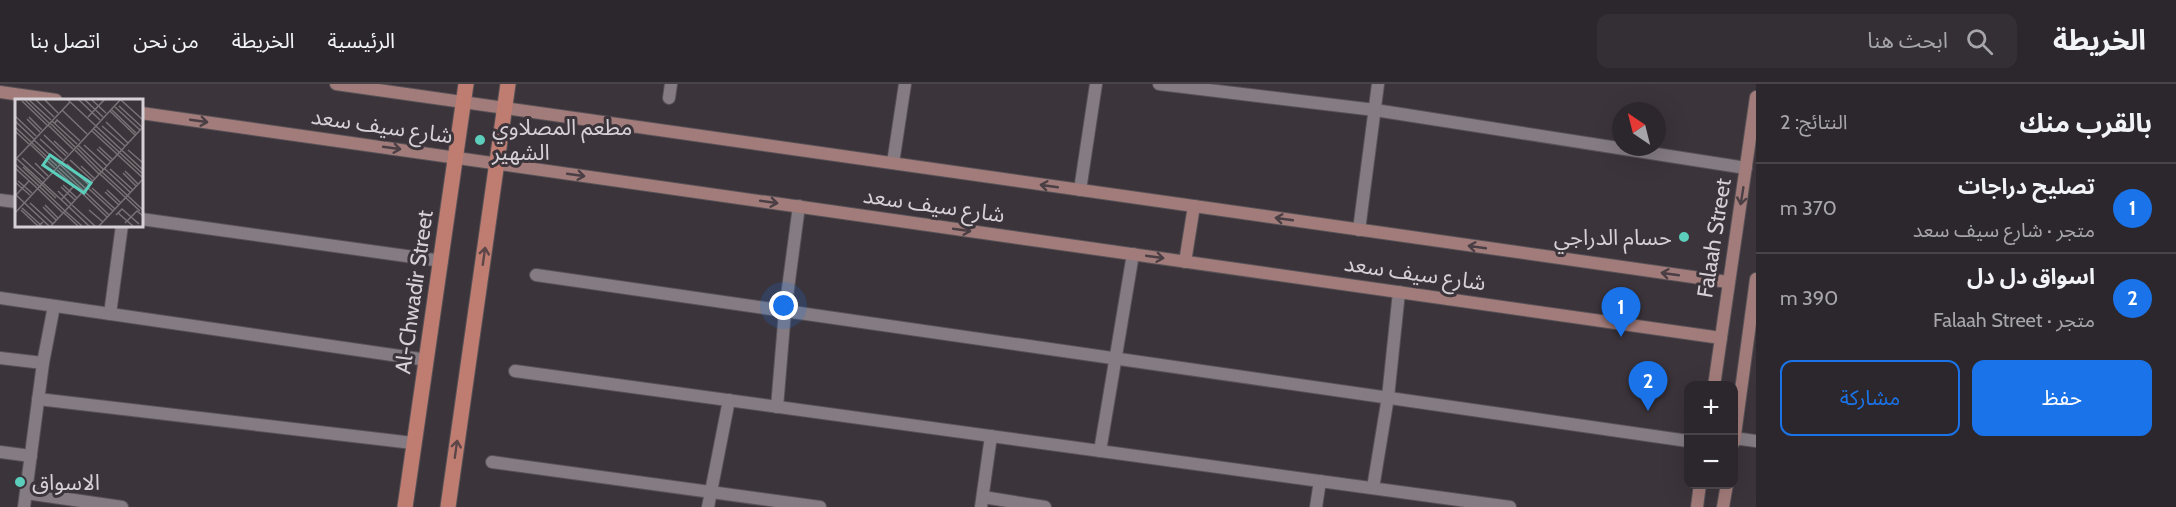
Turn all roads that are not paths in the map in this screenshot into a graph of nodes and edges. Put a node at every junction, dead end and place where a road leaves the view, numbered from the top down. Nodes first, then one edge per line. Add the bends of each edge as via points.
1 (336, 84) edge
2 (466, 84) edge
3 (508, 84) edge
4 (671, 84) edge
5 (905, 84) edge
6 (1096, 84) edge
7 (1159, 84) edge
8 (1378, 84) edge
9 (0, 92) edge
10 (1756, 97) edge
11 (669, 98) dead end
12 (49, 99) edge
13 (463, 102) junction
14 (505, 108) junction
15 (1375, 110) junction
16 (142, 113) edge
17 (456, 158) junction
18 (497, 163) junction
19 (893, 164) junction
20 (1746, 168) junction
21 (1080, 190) junction
22 (0, 200) edge
23 (15, 202) edge
24 (1194, 206) junction
25 (799, 207) junction
26 (142, 219) edge
27 (122, 226) edge
28 (1359, 230) junction
29 (1133, 254) junction
30 (442, 261) junction
31 (1185, 262) junction
32 (536, 275) dead end
33 (1756, 281) edge
34 (1728, 282) junction
35 (1399, 292) junction
36 (0, 298) edge
37 (54, 306) junction
38 (785, 311) junction
39 (110, 314) junction
40 (1753, 333) edge
41 (1721, 338) junction
42 (0, 358) edge
43 (1115, 358) junction
44 (427, 360) junction
45 (43, 363) junction
46 (515, 371) dead end
47 (1715, 381) edge
48 (1388, 397) junction
49 (38, 399) junction
50 (729, 400) junction
51 (777, 407) junction
52 (1735, 435) edge
53 (991, 436) junction
54 (1684, 440) edge
55 (1738, 440) edge
56 (1756, 441) edge
57 (413, 443) junction
58 (1100, 451) junction
59 (0, 452) edge
60 (31, 456) junction
61 (492, 462) dead end
62 (1320, 481) junction
63 (1373, 488) junction
64 (1699, 489) edge
65 (1726, 489) edge
66 (711, 492) junction
67 (26, 493) junction
68 (982, 502) edge
69 (24, 507) edge
70 (122, 507) edge
71 (405, 507) edge
72 (448, 507) edge
73 (708, 507) edge
74 (820, 507) edge
75 (1045, 507) edge
76 (1316, 507) edge
77 (1510, 507) edge
78 (1696, 507) edge
79 (1723, 507) edge

1 - 13 street, شارع سيف سعد
2 - 13 main road, Al-Chwadir Street
3 - 14 main road
4 - 11 street
5 - 19 street
6 - 21 street
7 - 15 street
8 - 15 street
9 - 12 street
10 - 20 street, Falaah Street
13 - 14 street, شارع سيف سعد
13 - 17 main road, Al-Chwadir Street
14 - 18 main road
14 - 19 street, شارع سيف سعد
15 - 20 street
15 - 28 street
16 -> 17 street, شارع سيف سعد
17 - 18 street, شارع سيف سعد
17 - 30 main road, Al-Chwadir Street
18 -> 25 street, شارع سيف سعد
72 -> 18 main road
21 -> 19 street, شارع سيف سعد
20 -> 34 street, Falaah Street
21 - 24 street, شارع سيف سعد
22 - 23 street
28 -> 24 street, شارع سيف سعد
24 - 31 street
25 -> 29 street, شارع سيف سعد
25 - 38 street
26 - 30 street
27 - 39 street
34 -> 28 street, شارع سيف سعد
29 -> 31 street, شارع سيف سعد
29 - 43 street
30 - 44 main road, Al-Chwadir Street
31 - 35 street, شارع سيف سعد
32 - 38 street
33 - 40 street
34 - 41 street, Falaah Street
35 - 41 street, شارع سيف سعد
35 - 48 street
36 - 37 street
37 - 39 street
37 - 45 street
38 - 43 street
38 - 51 street
39 - 44 street
40 - 52 street
41 - 47 street, Falaah Street
42 - 45 street
43 - 48 street
43 - 58 street
44 - 57 main road, Al-Chwadir Street
45 - 49 street
46 - 50 street
48 - 54 street
48 - 63 street
49 - 57 street
49 - 60 street
50 - 51 street
50 - 66 street
51 - 53 street
53 - 58 street
53 - 68 street
55 - 56 street
57 - 71 main road, Al-Chwadir Street
58 - 62 street
59 - 60 street
60 - 67 street
61 - 66 street
62 - 63 street
62 - 76 street
63 - 77 street
64 - 78 street
65 - 79 street
66 - 73 street
66 - 74 street
67 - 69 street
67 - 70 street
68 - 75 street

